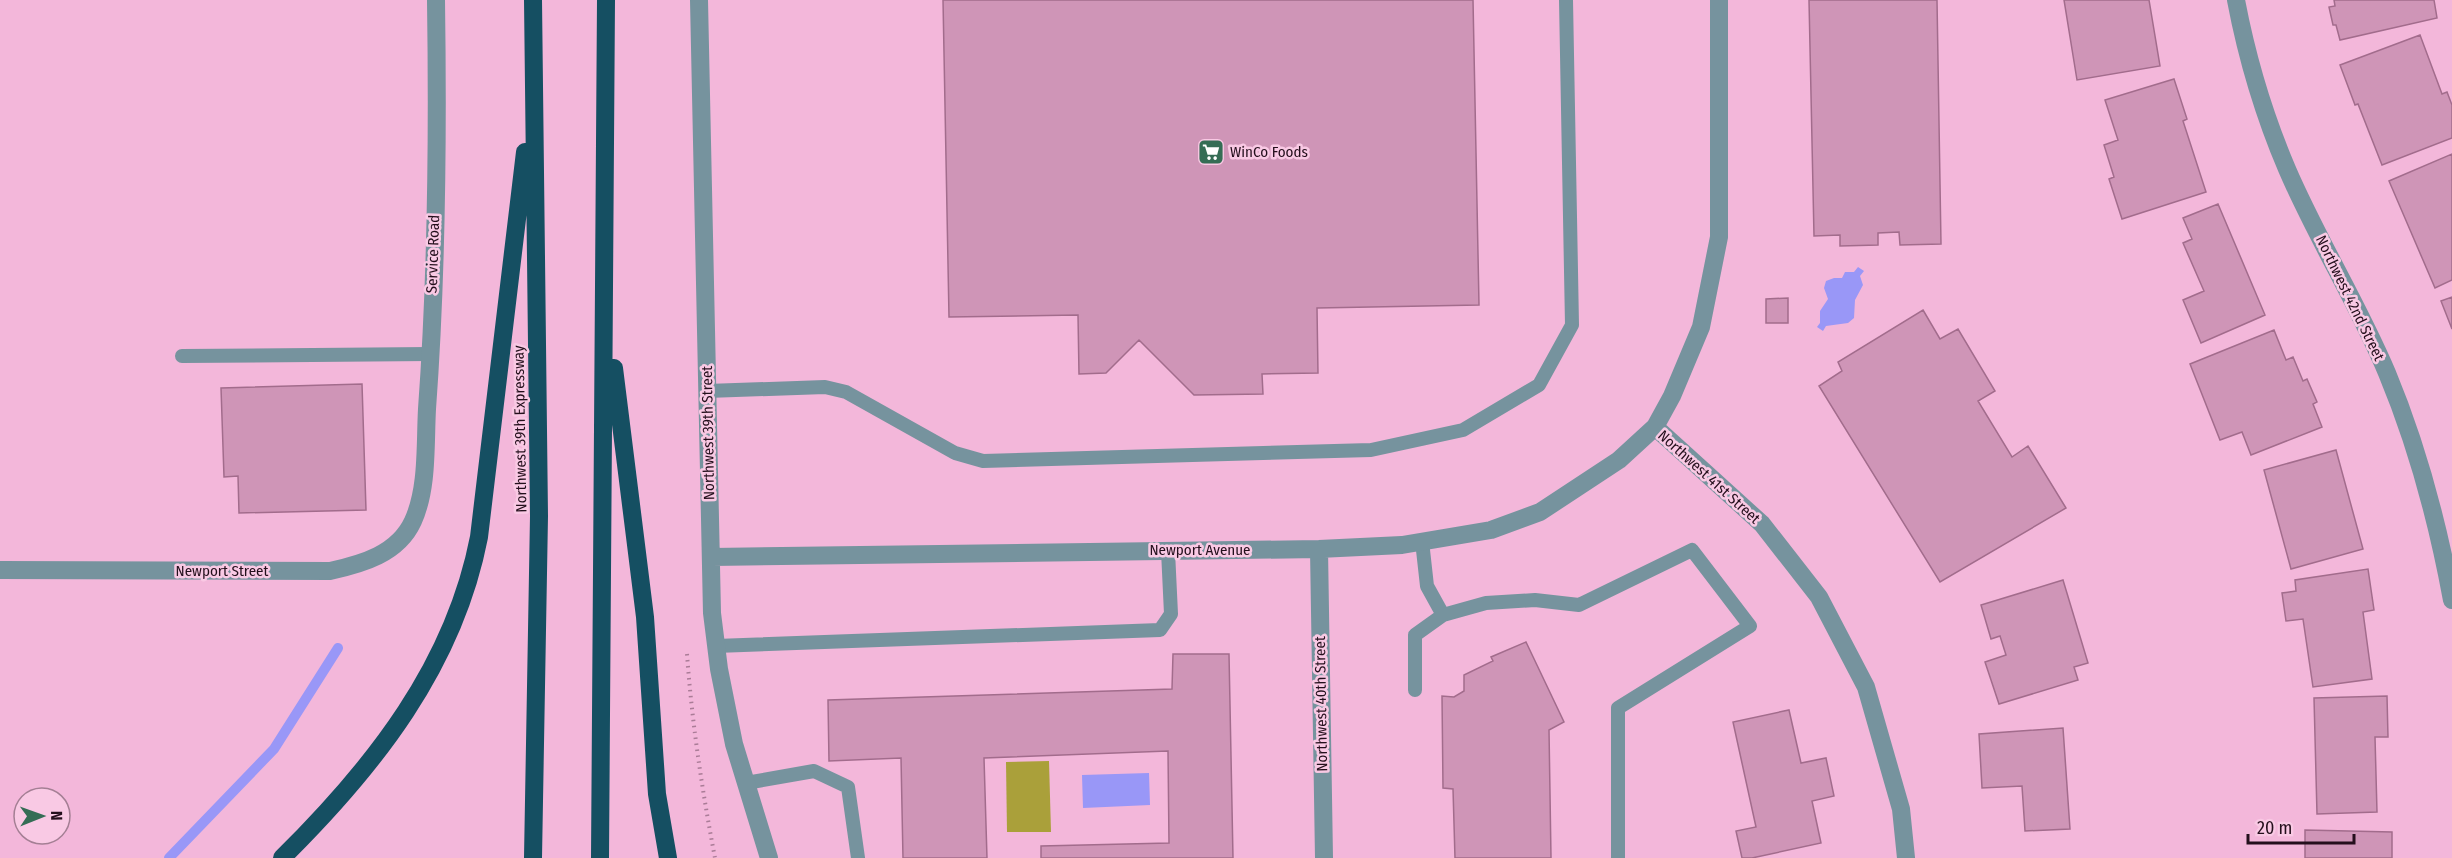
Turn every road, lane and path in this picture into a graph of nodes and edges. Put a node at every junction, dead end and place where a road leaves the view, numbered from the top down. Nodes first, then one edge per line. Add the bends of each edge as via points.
1 (436, 0) edge
2 (533, 0) edge
3 (606, 0) edge
4 (699, 0) edge
5 (1566, 0) edge
6 (1719, 0) edge
7 (2236, 0) edge
8 (534, 79) junction
9 (606, 297) junction
10 (430, 354) junction
11 (182, 356) dead end
12 (707, 391) junction
13 (1654, 427) junction
14 (418, 508) joint
15 (1422, 541) junction
16 (1319, 549) junction
17 (1168, 551) junction
18 (712, 557) junction
19 (0, 570) edge
20 (2452, 600) edge
21 (1443, 615) junction
22 (716, 646) junction
23 (1415, 690) dead end
24 (746, 783) junction
25 (282, 858) edge
26 (533, 858) edge
27 (600, 858) edge
28 (668, 858) edge
29 (769, 858) edge
30 (858, 858) edge
31 (1324, 858) edge
32 (1618, 858) edge
33 (1906, 858) edge

1 - 10 street, Service Road
2 - 8 highway, Northwest 39th Expressway
3 - 9 highway
4 - 12 street, Northwest 39th Street
5 - 12 lane via 1572,325 1539,385 1463,430 1371,450 983,460 955,453 846,392 825,387
6 - 13 street, Northwest 41st Street via 1719,237 1701,327 1672,396
7 - 20 street, Northwest 42nd Street via 2259,92 2287,169 2387,374 2408,428
8 - 25 highway via 479,537 470,577 450,633 410,708 367,767
8 - 26 highway, Northwest 39th Expressway via 540,516
9 - 27 highway
9 - 28 highway via 645,617 657,794
10 - 11 lane
10 - 14 street, Service Road
12 - 18 street, Northwest 39th Street
13 - 15 street, Newport Avenue via 1619,460 1540,512 1491,530
13 - 33 street, Northwest 41st Street via 1762,524 1819,597 1866,687 1901,809
14 - 19 street, Newport Street via 407,530 389,549 355,565 330,570
15 - 16 street, Newport Avenue
15 - 21 lane via 1427,586
16 - 17 street, Newport Avenue
16 - 31 street, Northwest 40th Street
17 - 18 street, Newport Avenue
17 - 22 lane via 1171,614 1160,630
18 - 22 street, Northwest 39th Street
21 - 23 lane via 1415,635
21 - 32 lane via 1486,603 1535,600 1579,605 1692,550 1750,626 1618,708
22 - 24 street, Northwest 39th Street via 734,744
24 - 29 street, Northwest 39th Street
24 - 30 lane via 814,771 848,787

